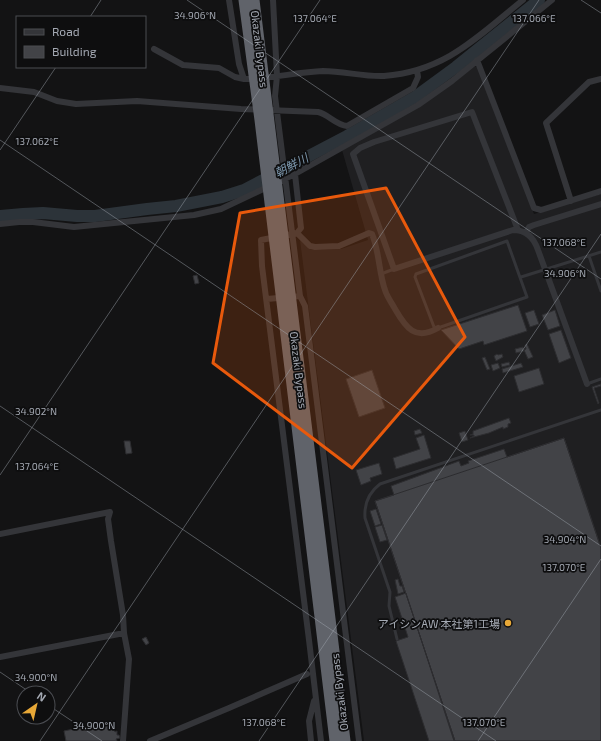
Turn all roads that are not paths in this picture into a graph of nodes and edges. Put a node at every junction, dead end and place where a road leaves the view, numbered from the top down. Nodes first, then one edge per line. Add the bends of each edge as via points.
1 (229, 0) edge
2 (244, 0) edge
3 (254, 0) edge
4 (258, 0) edge
5 (273, 0) edge
6 (523, 0) edge
7 (552, 0) edge
8 (259, 44) junction
9 (154, 49) dead end
10 (477, 60) junction
11 (417, 70) junction
12 (277, 76) junction
13 (244, 79) junction
14 (601, 79) edge
15 (0, 88) edge
16 (294, 174) junction
17 (601, 191) edge
18 (571, 201) junction
19 (601, 204) edge
20 (0, 224) edge
21 (518, 230) junction
22 (297, 233) junction
23 (526, 233) junction
24 (601, 252) edge
25 (589, 256) junction
26 (282, 268) junction
27 (394, 269) junction
28 (545, 270) junction
29 (381, 274) junction
30 (520, 277) junction
31 (601, 291) edge
32 (289, 297) junction
33 (266, 299) junction
34 (438, 328) junction
35 (601, 380) edge
36 (587, 384) joint
37 (601, 410) edge
38 (321, 436) junction
39 (314, 437) dead end
40 (0, 534) edge
41 (124, 633) junction
42 (397, 639) dead end
43 (309, 640) junction
44 (316, 640) dead end
45 (0, 657) edge
46 (307, 674) dead end
47 (328, 688) junction
48 (315, 697) junction
49 (123, 741) edge
50 (150, 741) edge
51 (311, 741) edge
52 (321, 741) edge
53 (329, 741) edge
54 (335, 741) edge
55 (346, 741) edge
56 (359, 741) edge

1 - 13 street via 238,64
2 - 26 highway, Okazaki Bypass
3 - 8 highway, Okazaki Bypass
4 - 8 highway
5 - 12 street
6 - 11 street via 460,51 436,64
7 - 10 street
8 - 26 highway, Okazaki Bypass
9 - 13 street via 183,64 220,68
10 - 16 street via 418,105
10 - 18 street via 534,208 541,210
11 - 12 street via 384,76 328,71
11 - 15 street via 418,77 413,88 347,126 318,112 136,101 76,104 34,92
12 - 13 street
12 - 32 street via 275,96 298,280
14 - 18 street via 589,82 546,123
16 - 20 street via 225,208 194,215 74,227 34,222
16 - 22 street via 301,228
17 - 18 street
19 - 23 street via 534,225 529,227
21 - 23 street
21 - 27 street
21 - 27 street via 472,112 374,142 353,154
22 - 29 street via 310,246 315,247 339,246 372,234
22 - 33 street via 261,240
23 - 28 street via 536,243
24 - 25 lane
25 - 28 lane
25 - 31 lane
26 - 32 highway, Okazaki Bypass
27 - 29 lane
28 - 30 lane
28 - 36 street
29 - 34 street via 385,292 407,328 424,333
30 - 34 lane via 527,297
30 - 34 lane via 507,241 418,273 415,277 433,325
32 - 33 street
32 - 38 street via 305,306
32 - 47 highway, Okazaki Bypass
32 - 55 highway, Okazaki Bypass
33 - 43 street via 286,440
35 - 36 lane
37 - 42 lane via 380,484 375,488 368,498 364,511 365,518 390,592 389,606
38 - 39 street
38 - 56 street via 343,636
40 - 41 street via 110,512 108,519
41 - 45 street
41 - 49 street via 129,659
43 - 44 street
43 - 48 street
46 - 50 street
47 - 53 highway
47 - 54 highway, Okazaki Bypass
48 - 51 street via 309,721
48 - 52 street

